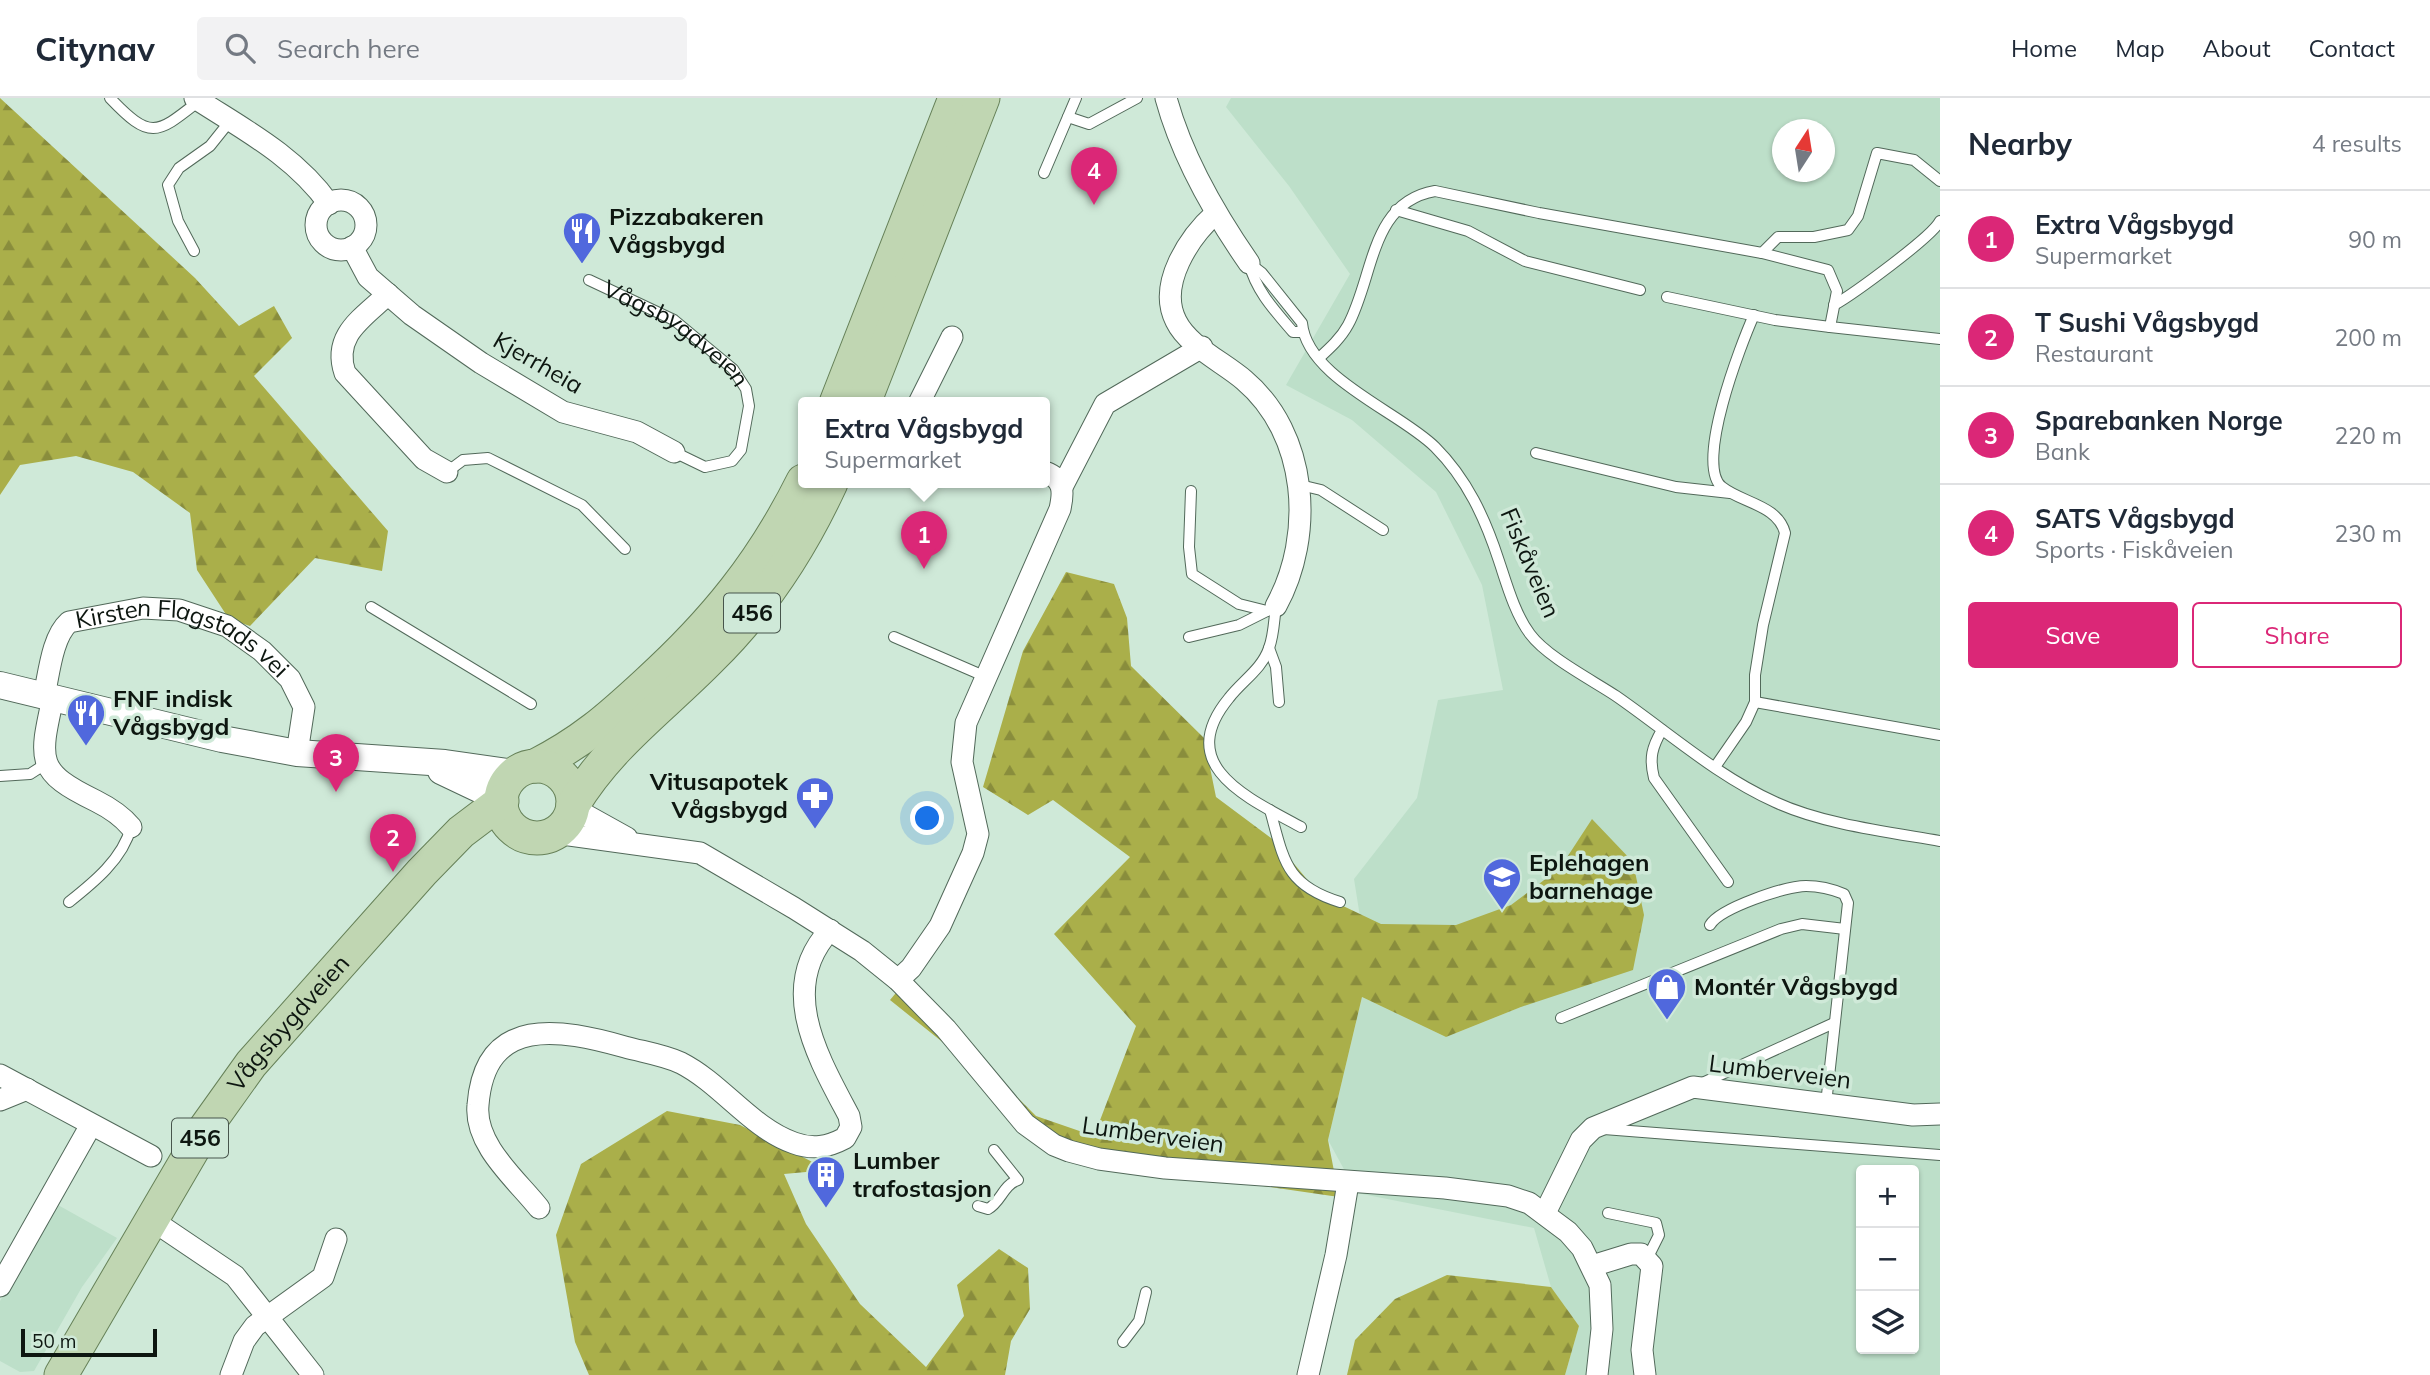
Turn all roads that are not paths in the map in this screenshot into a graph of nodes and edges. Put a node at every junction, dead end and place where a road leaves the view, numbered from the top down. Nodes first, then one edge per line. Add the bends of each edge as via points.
1 (110, 98) edge
2 (941, 98) edge
3 (956, 98) edge
4 (984, 98) edge
5 (1005, 98) edge
6 (1076, 98) edge
7 (1137, 98) edge
8 (1166, 98) edge
9 (197, 99) edge
10 (1068, 117) junction
11 (230, 121) junction
12 (1044, 173) dead end
13 (1940, 181) edge
14 (328, 204) junction
15 (912, 208) junction
16 (1396, 209) junction
17 (1216, 213) junction
18 (1940, 221) edge
19 (352, 247) junction
20 (194, 251) dead end
21 (1762, 253) junction
22 (1249, 263) joint
23 (589, 280) dead end
24 (1640, 290) dead end
25 (388, 295) junction
26 (906, 296) junction
27 (1667, 297) dead end
28 (1834, 305) junction
29 (1754, 316) junction
30 (1830, 327) junction
31 (952, 337) dead end
32 (1940, 339) edge
33 (1202, 347) junction
34 (1319, 358) junction
35 (838, 397) edge
36 (866, 397) edge
37 (922, 397) edge
38 (674, 452) joint
39 (1536, 453) dead end
40 (447, 472) joint
41 (1050, 474) edge
42 (1300, 485) junction
43 (1062, 487) junction
44 (799, 488) edge
45 (828, 488) edge
46 (1191, 491) dead end
47 (1732, 494) junction
48 (1383, 530) dead end
49 (625, 549) dead end
50 (371, 607) dead end
51 (1271, 609) junction
52 (894, 637) dead end
53 (1189, 637) dead end
54 (1269, 648) junction
55 (984, 676) junction
56 (0, 685) edge
57 (49, 697) junction
58 (1279, 702) dead end
59 (1755, 702) junction
60 (531, 704) dead end
61 (1662, 730) junction
62 (1940, 735) edge
63 (297, 753) junction
64 (47, 763) junction
65 (1715, 767) junction
66 (0, 776) edge
67 (514, 785) junction
68 (1270, 810) junction
69 (567, 815) junction
70 (131, 827) joint
71 (1301, 827) dead end
72 (522, 834) junction
73 (1940, 841) edge
74 (639, 844) junction
75 (428, 867) junction
76 (1728, 882) dead end
77 (69, 902) dead end
78 (1340, 902) dead end
79 (1710, 925) dead end
80 (1845, 929) junction
81 (830, 930) junction
82 (898, 980) junction
83 (1561, 1018) dead end
84 (1834, 1023) junction
85 (0, 1075) edge
86 (1693, 1087) junction
87 (27, 1089) junction
88 (0, 1100) edge
89 (1826, 1104) junction
90 (1940, 1114) edge
91 (91, 1125) junction
92 (1593, 1128) junction
93 (994, 1150) dead end
94 (1940, 1155) edge
95 (151, 1156) dead end
96 (1348, 1183) junction
97 (978, 1206) dead end
98 (539, 1208) dead end
99 (1545, 1213) junction
100 (1608, 1213) dead end
101 (152, 1220) junction
102 (336, 1240) dead end
103 (1647, 1259) junction
104 (1592, 1266) junction
105 (0, 1286) edge
106 (1146, 1292) dead end
107 (267, 1318) junction
108 (1123, 1342) dead end
109 (61, 1375) edge
110 (231, 1375) edge
111 (313, 1375) edge
112 (1308, 1375) edge
113 (1597, 1375) edge
114 (1645, 1375) edge

1 - 9 lane via 137,122 159,129 171,125
2 - 15 main road via 915,163
3 - 15 main road
4 - 26 main road
5 - 26 main road
6 - 10 lane
7 - 10 lane via 1089,124
8 - 17 street, Fiskåveien via 1176,130
9 - 11 street
10 - 12 lane
11 - 14 street via 311,178
11 - 20 lane via 210,146 178,168 168,185 178,221
13 - 21 lane via 1914,160 1886,153 1874,156 1862,206 1848,230 1814,237 1778,237
14 - 19 street via 318,216 322,241 336,249
14 - 19 street via 345,200 363,214 363,236
15 - 35 main road
16 - 21 lane via 1419,193 1435,191
16 - 24 lane via 1468,231 1525,261
16 - 34 lane via 1380,234 1347,327
17 - 22 street, Fiskåveien
17 - 33 street via 1188,244 1171,295 1176,323
18 - 28 lane
19 - 25 street, Kjerrheia via 368,277
21 - 28 lane via 1828,270 1837,291
22 - 34 lane, Fiskåveien via 1254,282 1270,306 1293,332 1303,332
23 - 38 lane, Vågsbygdveien via 674,320 733,369 746,389 749,406 741,450 735,458 705,467
25 - 38 street, Kjerrheia via 545,402 579,417 637,432
25 - 40 street via 350,330 340,358 345,373 424,459
26 - 36 main road
27 - 29 lane
28 - 30 lane
29 - 30 lane
29 - 47 lane via 1730,376 1712,465 1718,483
30 - 32 lane
31 - 37 street
33 - 42 street via 1266,401 1284,436
33 - 43 street via 1105,404
34 - 61 lane, Fiskåveien via 1354,391 1433,445 1464,480 1531,635
39 - 47 lane via 1676,487
40 - 49 lane via 463,460 488,457 582,505
41 - 43 street
42 - 48 lane via 1321,490
42 - 51 street via 1294,549 1285,587
43 - 55 street via 1060,509
44 - 67 main road, Vågsbygdveien / 456 via 762,556 709,624 588,737
45 - 69 main road, 456 via 799,546 744,623 602,761
46 - 51 lane via 1192,574 1239,604
47 - 59 lane via 1776,514 1785,533 1763,625
50 - 60 lane
51 - 53 lane via 1239,625
51 - 54 lane
52 - 55 lane
54 - 58 lane
54 - 68 lane via 1220,709 1207,744 1221,775
55 - 82 street via 966,723 962,762 978,834 973,853 940,926
56 - 57 street
57 - 63 street
57 - 63 street, Kirsten Flagstads vei via 57,644 69,622 143,608 179,610 227,626 290,679 304,707
57 - 64 street, Kirsten Flagstads vei
59 - 62 lane
59 - 65 lane
61 - 65 lane, Fiskåveien
61 - 76 lane via 1652,748 1654,778
63 - 67 street via 409,761
64 - 66 lane via 30,774
64 - 70 street via 62,785 111,808
65 - 73 lane, Fiskåveien via 1777,803
67 - 69 main road via 545,767 563,777 573,794
67 - 72 main road via 507,820
67 - 75 main road, Vågsbygdveien / 456
68 - 71 lane
68 - 78 lane via 1295,878 1313,894
69 - 72 main road, 456 via 539,837
69 - 74 street, Lumberveien
69 - 74 street, Lumberveien
70 - 77 lane via 122,850
72 - 75 main road, Vågsbygdveien / 456 via 461,848
74 - 81 street, Lumberveien via 684,849 711,858
75 - 101 main road, Vågsbygdveien / 456 via 251,1064 206,1127
79 - 80 lane via 1720,914 1805,886 1844,894 1848,903
80 - 83 lane via 1801,924 1781,929
80 - 84 lane
81 - 82 street, Lumberveien
81 - 98 street via 812,957 804,987 804,1011 810,1035 849,1116 851,1127 845,1138 818,1148 792,1143 695,1071 663,1056 577,1034 521,1035 506,1044 484,1074 477,1110 499,1162
82 - 96 street, Lumberveien via 1026,1124 1054,1145 1099,1160
84 - 86 lane
84 - 89 lane
85 - 87 street
86 - 89 street, Lumberveien
86 - 92 street, Lumberveien
87 - 88 street
87 - 91 street
89 - 90 street, Lumberveien
91 - 95 street
91 - 105 street
92 - 94 lane
92 - 99 street via 1581,1140
93 - 97 lane via 1018,1180 1010,1183 994,1206
96 - 99 street, Lumberveien via 1508,1196
96 - 112 street
99 - 104 street, Lumberveien via 1568,1232
100 - 103 lane via 1656,1223 1659,1235
101 - 107 street via 235,1276
101 - 109 main road, Vågsbygdveien / 456
102 - 107 street via 323,1277
103 - 104 street via 1631,1254
103 - 114 street via 1652,1266 1642,1350
104 - 113 street, Lumberveien via 1602,1306
106 - 108 lane via 1139,1321
107 - 110 street via 244,1341
107 - 111 street

